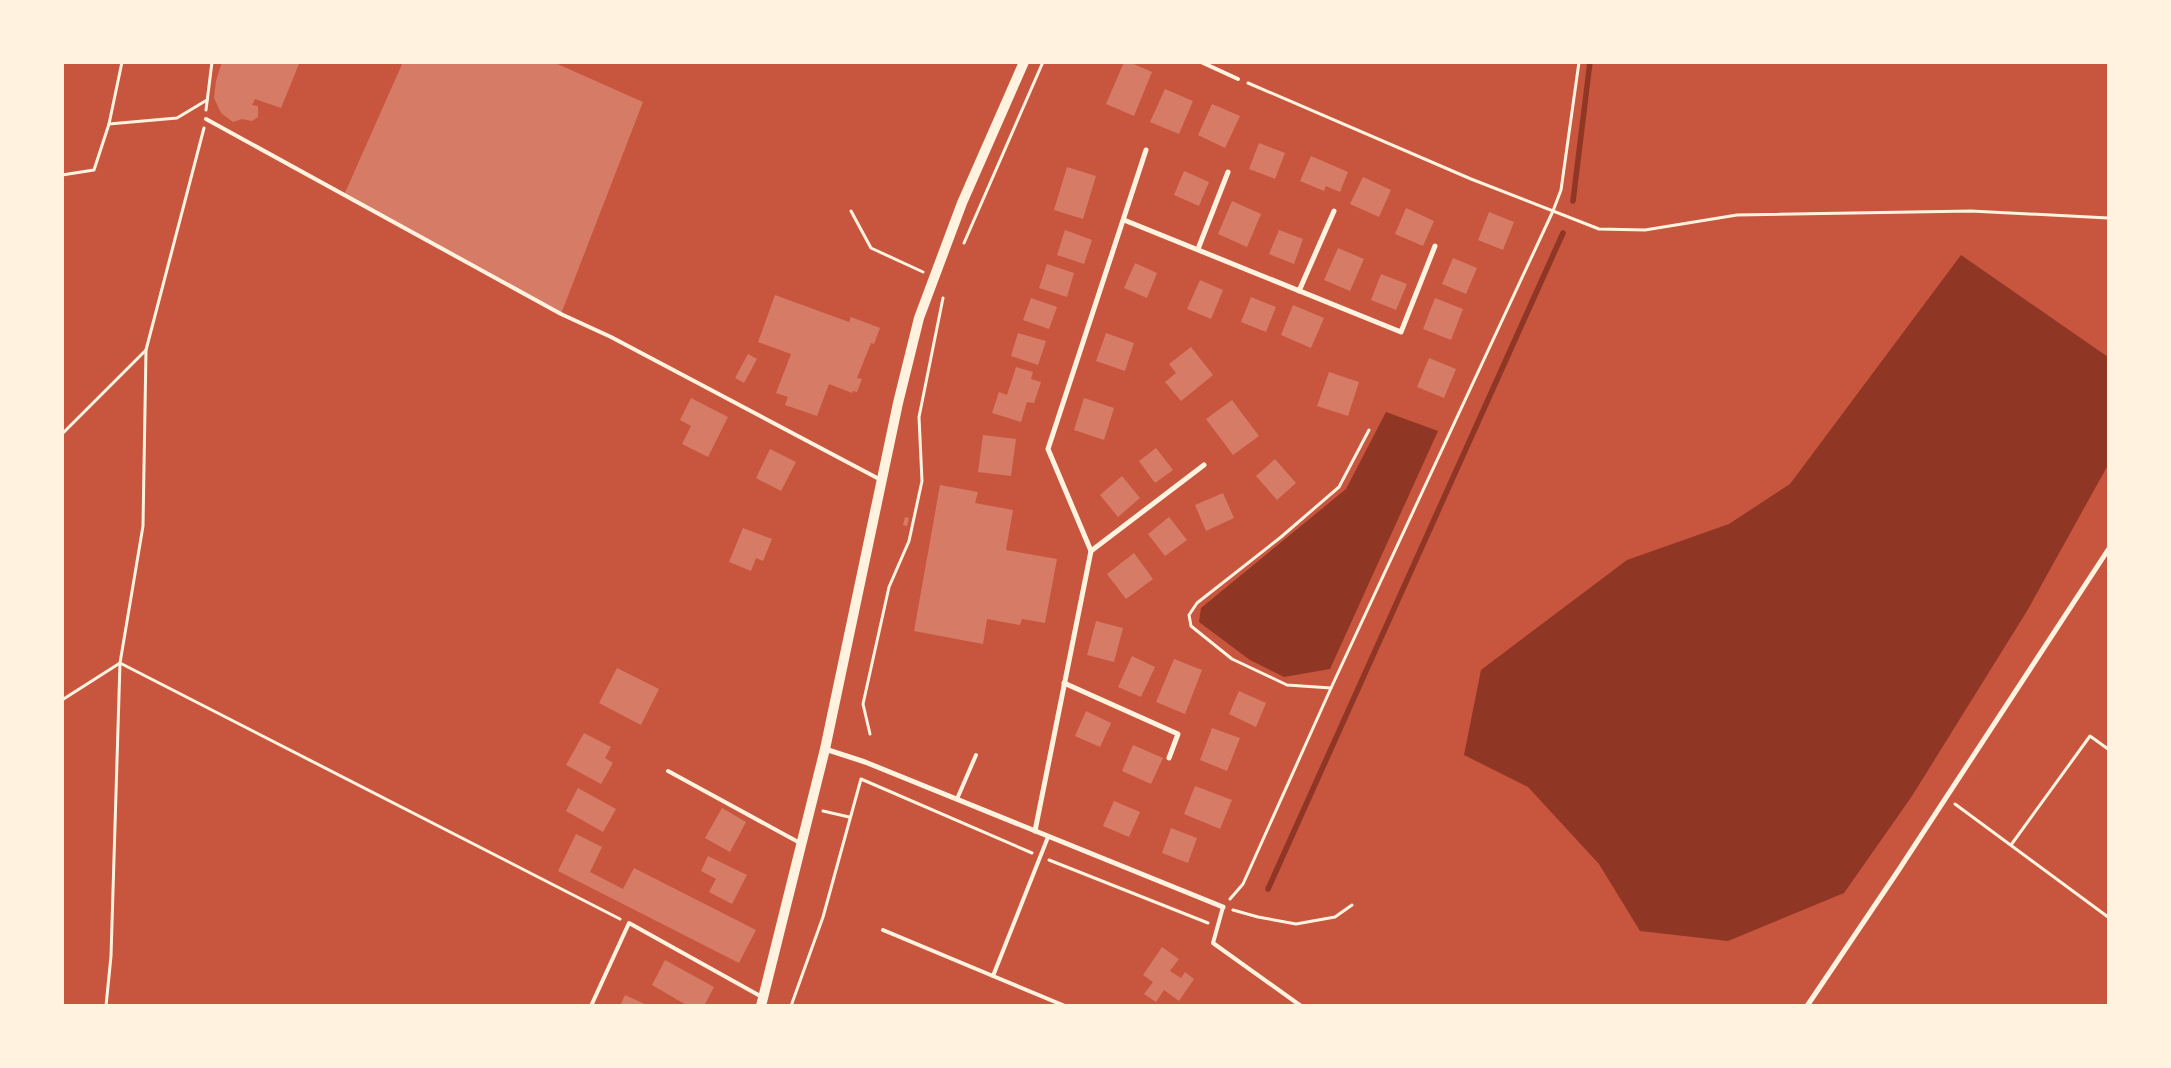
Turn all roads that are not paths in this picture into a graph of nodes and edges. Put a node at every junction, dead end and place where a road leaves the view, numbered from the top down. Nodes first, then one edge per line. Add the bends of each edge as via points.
1 (1024, 62) edge
2 (1201, 62) edge
3 (1238, 79) road end
4 (206, 119) road end
5 (1146, 150) dead end
6 (1228, 172) dead end
7 (1334, 211) dead end
8 (1124, 220) junction
9 (1435, 246) dead end
10 (1198, 249) junction
11 (1299, 291) junction
12 (1204, 465) dead end
13 (883, 482) junction
14 (2108, 550) edge
15 (1091, 552) junction
16 (1064, 683) junction
17 (825, 749) junction
18 (976, 755) dead end
19 (1169, 758) dead end
20 (668, 771) dead end
21 (957, 800) junction
22 (1035, 831) junction
23 (1048, 837) junction
24 (802, 844) junction
25 (1223, 908) joint
26 (883, 930) dead end
27 (993, 976) junction
28 (762, 1002) edge
29 (592, 1006) edge
30 (1065, 1006) edge
31 (1301, 1006) edge
32 (1807, 1006) edge

1 - 13 main road via 933,276 898,403
2 - 3 lane
4 - 13 lane via 561,314 611,337
5 - 8 street
6 - 10 street
7 - 11 street
8 - 10 street
8 - 15 street via 1048,449
9 - 11 street via 1401,332
10 - 11 street
12 - 15 street
13 - 17 main road
14 - 32 street
15 - 16 street
16 - 19 street via 1178,734
16 - 22 street
17 - 21 street
17 - 24 main road
18 - 21 lane
20 - 24 lane
21 - 22 street
22 - 23 street
23 - 25 street
23 - 27 lane
24 - 28 main road
25 - 31 lane via 1213,943
26 - 27 lane
27 - 30 lane
28 - 29 lane via 629,923

